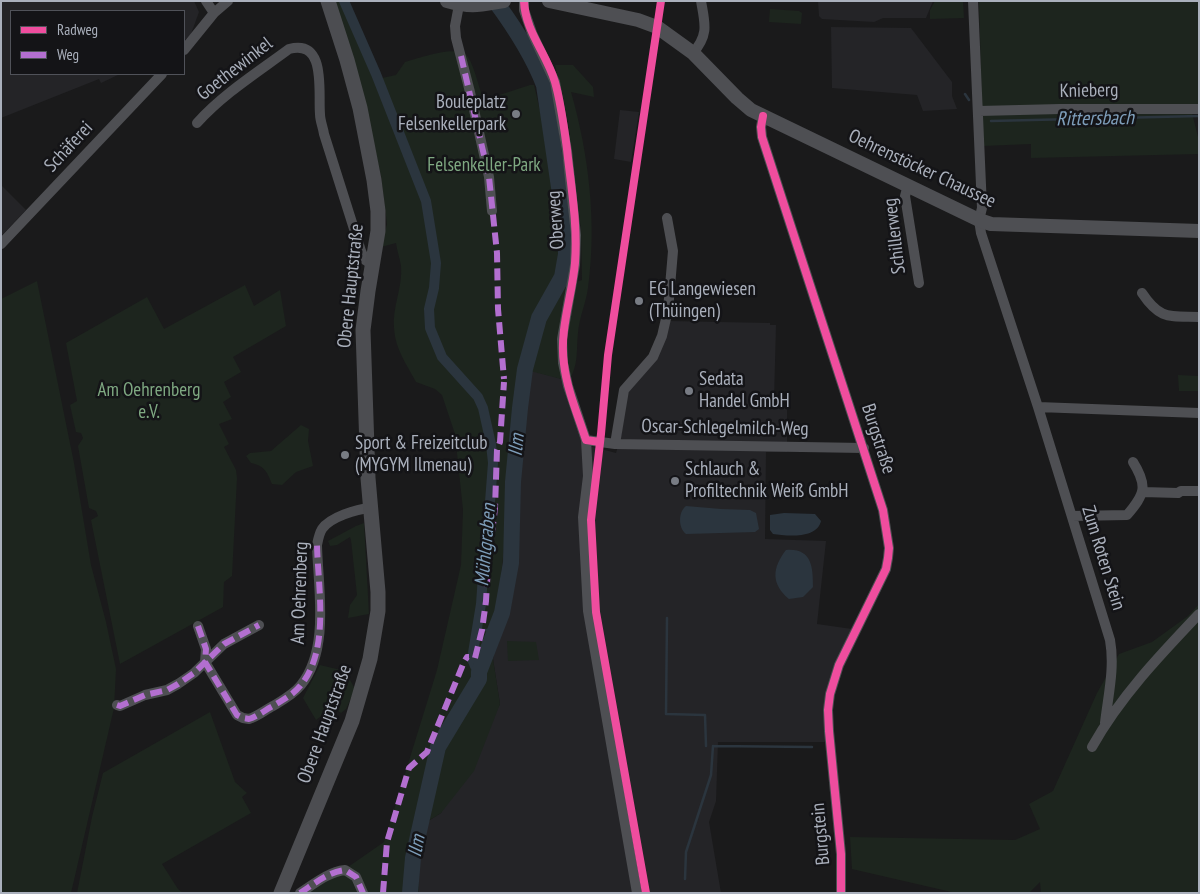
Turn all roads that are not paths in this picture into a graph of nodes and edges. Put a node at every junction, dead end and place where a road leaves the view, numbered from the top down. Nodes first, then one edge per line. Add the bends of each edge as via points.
1 (206, 1) edge
2 (228, 1) edge
3 (328, 1) edge
4 (502, 1) edge
5 (524, 1) edge
6 (549, 1) edge
7 (701, 1) edge
8 (973, 1) edge
9 (453, 3) edge
10 (214, 13) junction
11 (185, 49) edge
12 (693, 53) junction
13 (161, 75) edge
14 (1199, 109) edge
15 (979, 111) junction
16 (763, 116) junction
17 (197, 123) dead end
18 (908, 184) junction
19 (492, 211) dead end
20 (667, 218) dead end
21 (979, 220) junction
22 (1199, 232) edge
23 (1, 244) edge
24 (373, 265) junction
25 (919, 283) dead end
26 (1142, 293) dead end
27 (1199, 317) edge
28 (1038, 407) junction
29 (1199, 413) edge
30 (586, 440) junction
31 (615, 444) junction
32 (864, 448) junction
33 (1133, 462) dead end
34 (1199, 491) edge
35 (1143, 492) junction
36 (370, 508) junction
37 (1072, 516) junction
38 (1199, 614) edge
39 (259, 625) dead end
40 (198, 626) dead end
41 (205, 662) junction
42 (117, 705) dead end
43 (1105, 724) junction
44 (1092, 747) dead end
45 (832, 772) joint
46 (282, 893) edge
47 (300, 893) edge
48 (363, 893) edge
49 (637, 893) edge
50 (841, 893) edge

1 - 10 street
2 - 10 street
3 - 24 main road, Obere Hauptstraße via 357,96 374,180 378,221
4 - 9 street via 480,6
5 - 30 street, Oberweg via 532,33 555,82 566,142 576,235 575,265 562,339 568,386
6 - 12 street, Oehrenstöcker Chaussee via 648,23
7 - 12 street via 706,29
8 - 15 street, Zum Roten Stein
9 - 19 street via 456,38 489,177
10 - 11 street
12 - 16 street, Oehrenstöcker Chaussee via 745,105
13 - 23 street, Schäferei
14 - 15 street, Knieberg
15 - 21 street, Zum Roten Stein via 982,208
16 - 18 street, Oehrenstöcker Chaussee
16 - 32 street, Burgstraße via 762,137
17 - 24 street, Goethewinkel via 289,49 305,48 312,54 318,70 324,134 361,251 365,260
18 - 21 street, Oehrenstöcker Chaussee
18 - 25 street, Schillerweg via 905,196
20 - 31 street via 673,251 668,310 653,357 624,390
21 - 22 street, Oehrenstöcker Chaussee via 991,224
21 - 28 street, Zum Roten Stein
24 - 36 main road, Obere Hauptstraße via 363,330
26 - 27 street via 1160,314
28 - 29 street
28 - 37 street, Zum Roten Stein
30 - 31 street, Oscar-Schlegelmilch-Weg
30 - 49 street, Oberweg via 588,476 583,517 588,611
31 - 32 street, Oscar-Schlegelmilch-Weg
32 - 45 street, Burgstraße via 883,510 889,548 886,569 839,665 830,694
33 - 35 street via 1143,484
34 - 35 street
35 - 37 street via 1127,515
36 - 41 street, Am Oehrenberg via 345,514 327,523 320,534 319,638 309,671 294,692 255,717 243,718 232,709
36 - 46 main road, Obere Hauptstraße via 378,612 370,659 352,721
37 - 43 street, Zum Roten Stein via 1112,653
38 - 43 street, Zum Roten Stein via 1156,660
39 - 41 street via 224,644
40 - 41 street, Am Oehrenberg via 206,649
41 - 42 street via 167,690
43 - 44 street, Zum Roten Stein
45 - 50 street, Burgstein via 841,854
47 - 48 street via 338,870 345,870 356,877

